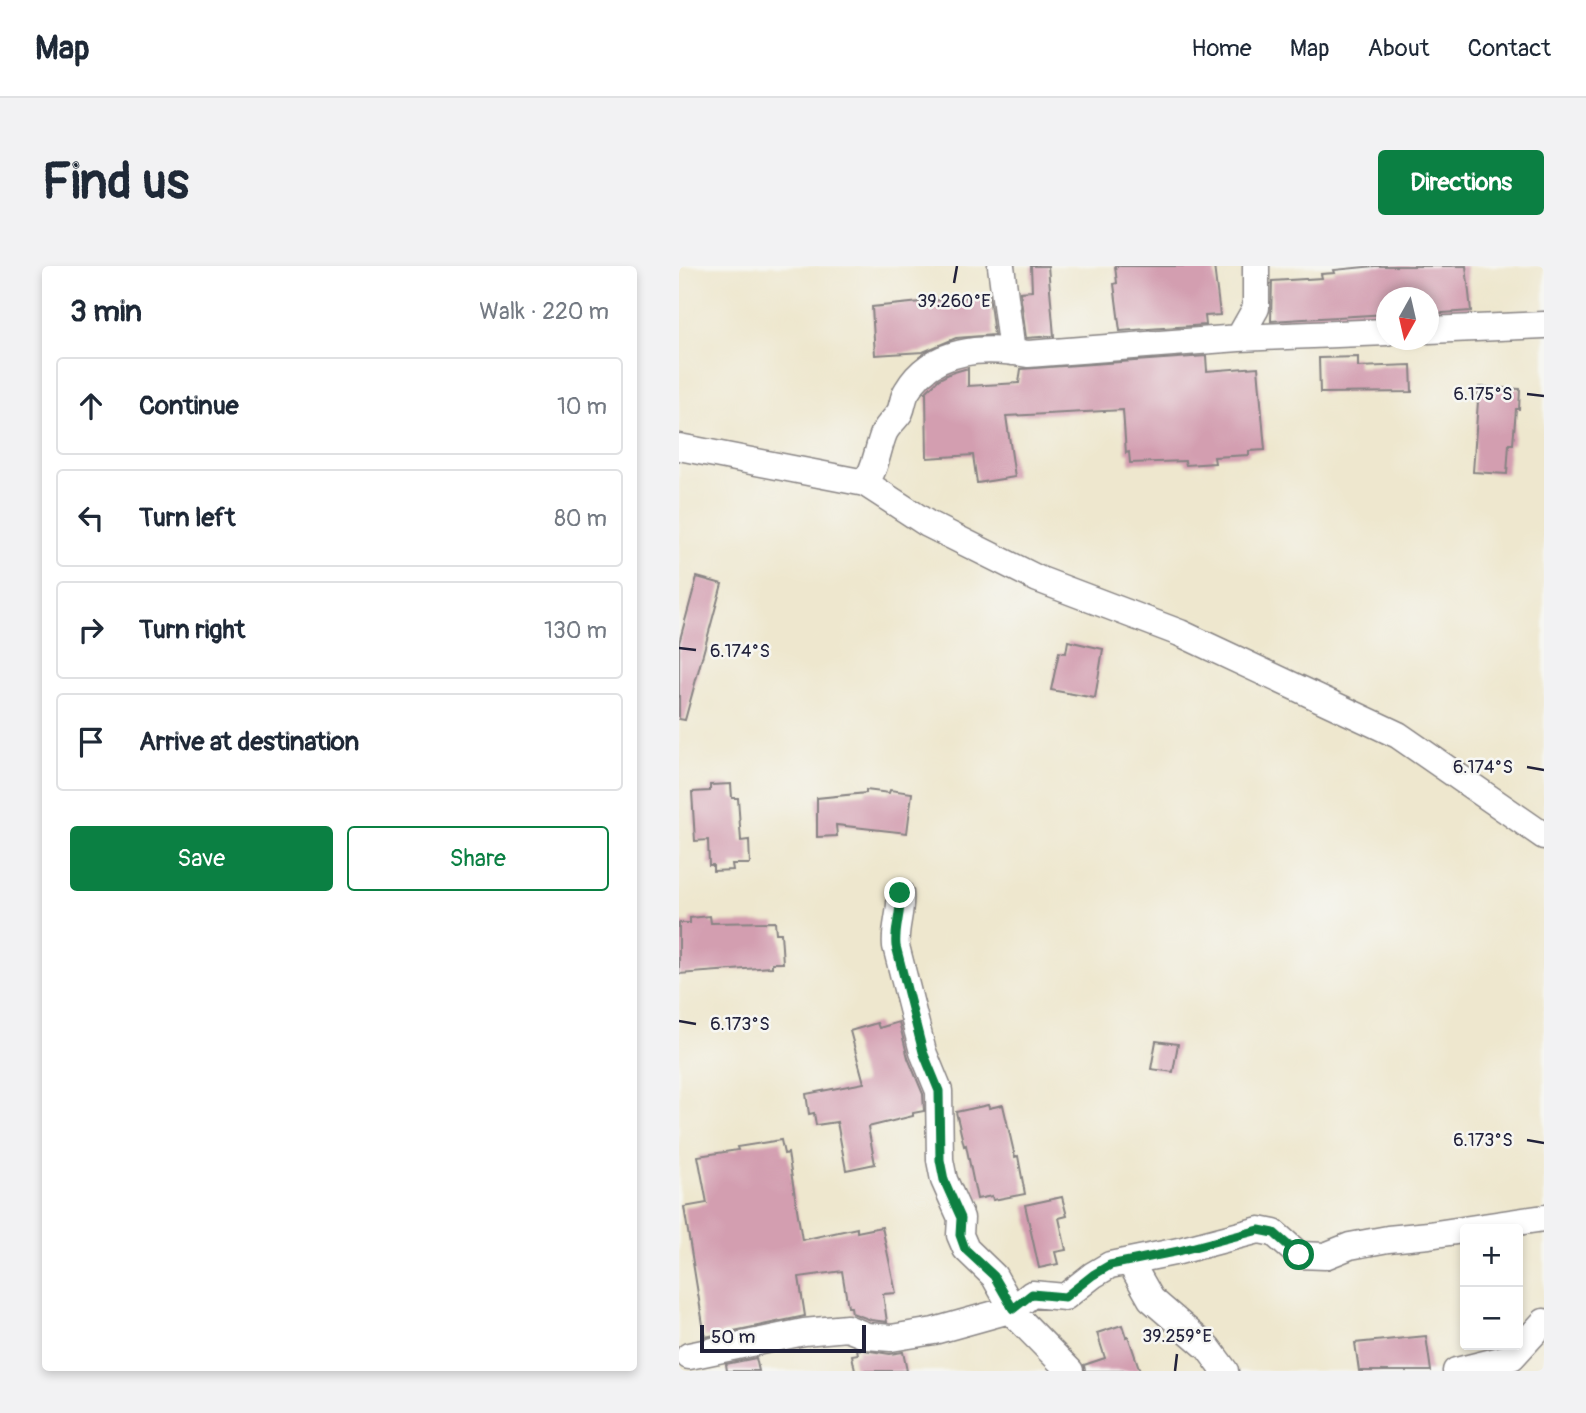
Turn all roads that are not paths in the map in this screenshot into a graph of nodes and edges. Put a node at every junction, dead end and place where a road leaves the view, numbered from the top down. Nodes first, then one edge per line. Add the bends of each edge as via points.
1 (1001, 266) edge
2 (1256, 266) edge
3 (1544, 325) edge
4 (1439, 330) edge
5 (1376, 332) edge
6 (1239, 338) junction
7 (1012, 352) junction
8 (679, 447) edge
9 (865, 484) junction
10 (1544, 836) edge
11 (900, 893) dead end
12 (1544, 1218) edge
13 (1130, 1262) junction
14 (1013, 1309) junction
15 (1544, 1322) edge
16 (690, 1362) edge
17 (1070, 1371) edge
18 (1225, 1371) edge
19 (1456, 1371) edge

1 - 7 street
2 - 6 street via 1256,309
3 - 4 street
5 - 6 street
6 - 7 street
7 - 9 street via 968,351 929,365 905,393 899,413 887,425
8 - 9 street
9 - 10 street via 928,524 1038,579 1179,632 1398,735
11 - 14 street via 896,946 923,1052 939,1091 938,1136 944,1180 961,1218 965,1249 994,1276
12 - 13 street via 1388,1239 1325,1256 1299,1255 1274,1233 1259,1230
13 - 14 street via 1110,1265 1065,1297 1032,1294
13 - 18 street via 1151,1299 1208,1348
14 - 16 street via 891,1338 847,1328 804,1332
14 - 17 street
15 - 19 street via 1512,1357

